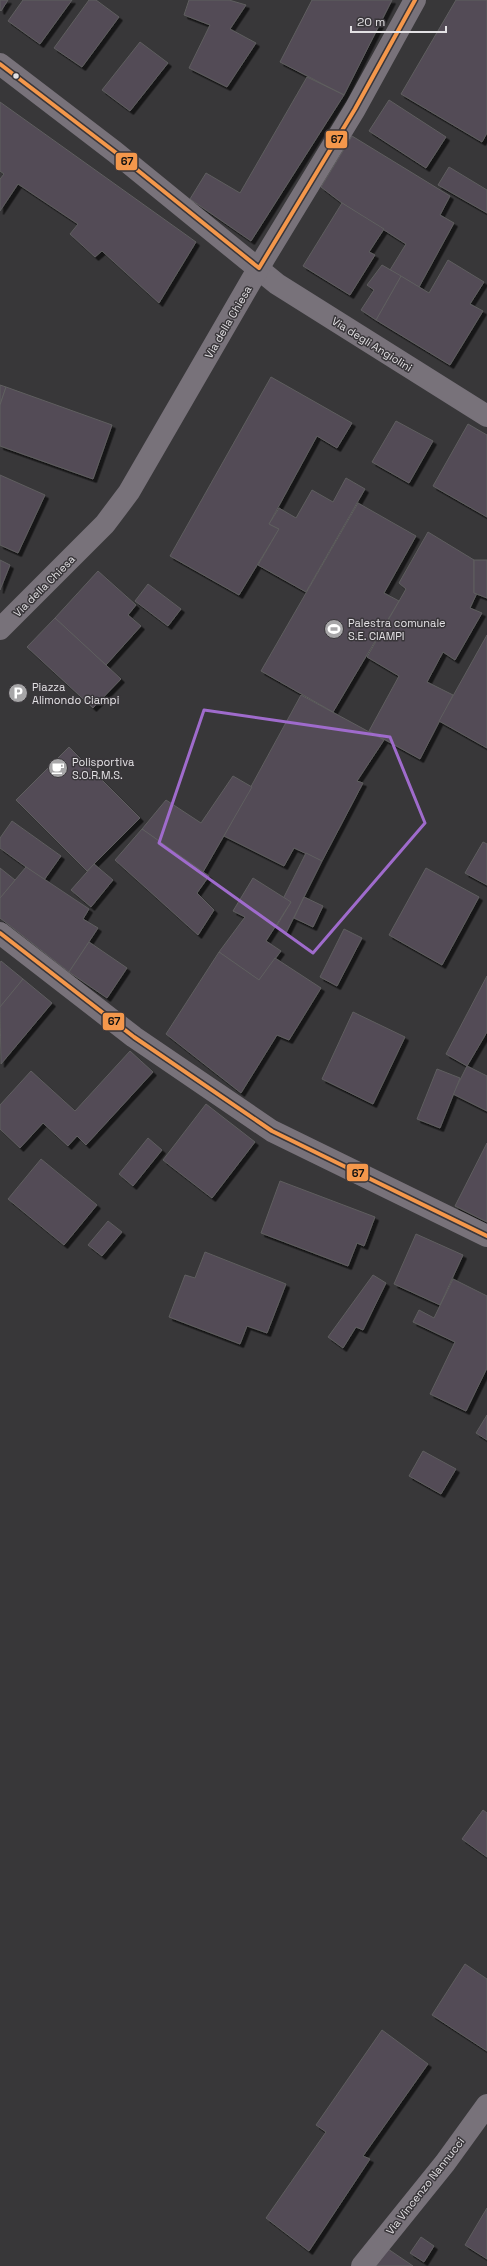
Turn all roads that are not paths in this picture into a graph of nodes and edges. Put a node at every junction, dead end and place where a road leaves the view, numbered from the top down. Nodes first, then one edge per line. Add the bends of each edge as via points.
1 (415, 0) edge
2 (0, 64) edge
3 (259, 268) junction
4 (487, 416) edge
5 (5, 625) edge
6 (0, 933) edge
7 (487, 1236) edge
8 (487, 2105) edge
9 (362, 2266) edge

1 - 3 street, Via della Chiesa via 355,108
2 - 3 street, Via degli Angiolini via 115,152
3 - 4 street, Via degli Angiolini via 277,284
3 - 5 street, Via della Chiesa via 163,436 106,524
6 - 7 street via 134,1037 272,1131
8 - 9 street, Via Vincenzo Nannucci via 445,2163

